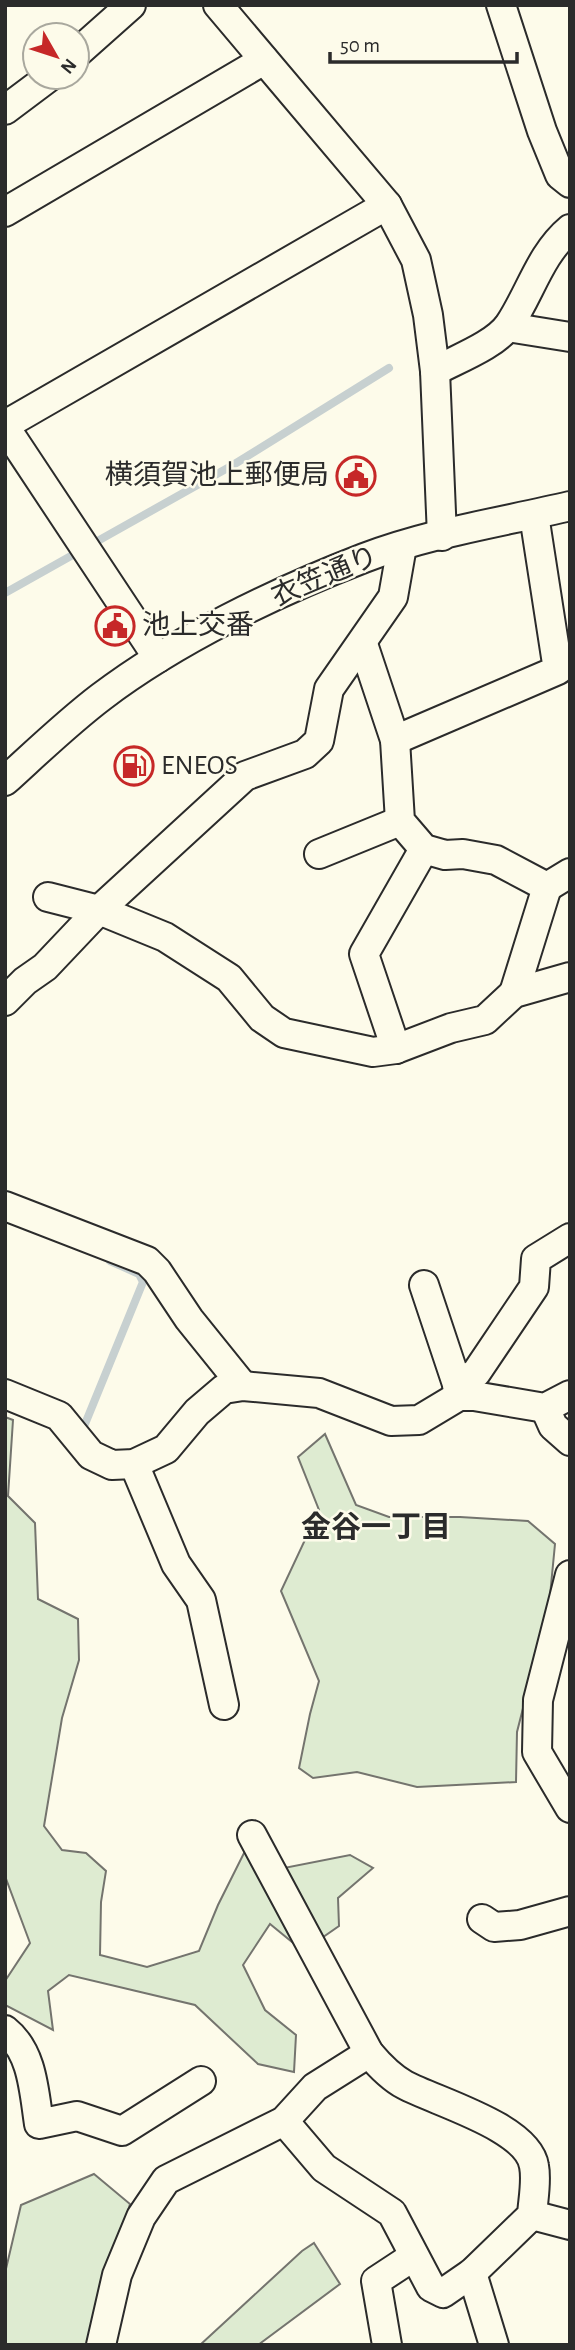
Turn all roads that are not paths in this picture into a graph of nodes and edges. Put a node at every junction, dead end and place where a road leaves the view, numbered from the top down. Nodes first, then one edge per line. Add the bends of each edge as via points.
1 (131, 5) edge
2 (218, 5) edge
3 (500, 5) edge
4 (91, 40) edge
5 (264, 61) junction
6 (30, 91) edge
7 (5, 110) edge
8 (570, 183) edge
9 (387, 205) junction
10 (5, 212) edge
11 (570, 229) edge
12 (508, 327) junction
13 (570, 337) edge
14 (435, 371) junction
15 (5, 426) edge
16 (570, 506) edge
17 (534, 515) junction
18 (442, 536) junction
19 (402, 546) junction
20 (363, 643) junction
21 (158, 659) junction
22 (564, 670) edge
23 (395, 740) junction
24 (5, 780) edge
25 (400, 821) junction
26 (424, 849) junction
27 (319, 854) dead end
28 (558, 880) edge
29 (48, 897) dead end
30 (99, 910) junction
31 (570, 978) edge
32 (514, 993) junction
33 (5, 1001) edge
34 (396, 1049) junction
35 (5, 1206) edge
36 (570, 1238) edge
37 (424, 1285) dead end
38 (243, 1386) junction
39 (458, 1390) junction
40 (5, 1394) edge
41 (570, 1395) edge
42 (545, 1408) junction
43 (570, 1441) edge
44 (134, 1464) junction
45 (570, 1575) edge
46 (224, 1705) dead end
47 (570, 1808) edge
48 (252, 1835) dead end
49 (570, 1911) edge
50 (482, 1919) dead end
51 (5, 2030) edge
52 (369, 2053) junction
53 (201, 2081) dead end
54 (284, 2121) junction
55 (532, 2215) junction
56 (570, 2225) edge
57 (414, 2256) junction
58 (472, 2273) junction
59 (485, 2313) junction
60 (101, 2345) edge
61 (387, 2345) edge
62 (494, 2345) edge
63 (516, 2345) edge

1 - 4 street
2 - 5 street
3 - 8 street via 542,131 560,175
5 - 9 street
5 - 10 street
6 - 7 street
9 - 14 street via 415,260
9 - 15 street
11 - 12 street via 535,276
12 - 13 street
12 - 14 street via 495,339
14 - 18 street
15 - 21 street
16 - 17 street, 衣笠通り
17 - 18 street, 衣笠通り
17 - 22 street
18 - 19 street, 衣笠通り
19 - 20 street via 393,597
19 - 21 street, 衣笠通り via 249,609
20 - 23 street
20 - 30 street via 329,689 319,741 305,754 245,776
21 - 24 street, 衣笠通り via 101,696
22 - 23 street
23 - 25 street
25 - 26 street
25 - 27 street
26 - 28 street via 496,860
26 - 34 street via 364,954
28 - 32 street
29 - 30 street
30 - 33 street via 46,967
30 - 34 street via 165,937 229,978 262,1018 284,1032 373,1052
31 - 32 street
32 - 34 street via 485,1020
35 - 38 street via 147,1261
36 - 39 street via 536,1259 534,1287 475,1373
37 - 39 street
38 - 39 street via 319,1393 391,1421 419,1420
38 - 44 street via 224,1389 166,1449
39 - 42 street
40 - 44 street via 59,1416 91,1455 112,1465
41 - 42 street
42 - 43 street via 553,1426
44 - 46 street via 176,1564 201,1600
45 - 47 street via 538,1700 537,1752
48 - 52 street
49 - 50 street via 520,1925 494,1927
51 - 53 street via 25,2054 39,2124 77,2116 122,2131
52 - 54 street via 315,2087
52 - 55 street via 404,2084 494,2124 521,2143 534,2165
54 - 57 street via 324,2168 392,2213
54 - 60 street via 166,2180 141,2217 117,2275
55 - 56 street
55 - 58 street
57 - 58 street via 431,2287 443,2293
57 - 61 street via 376,2281
58 - 59 street
59 - 62 street
59 - 63 street

